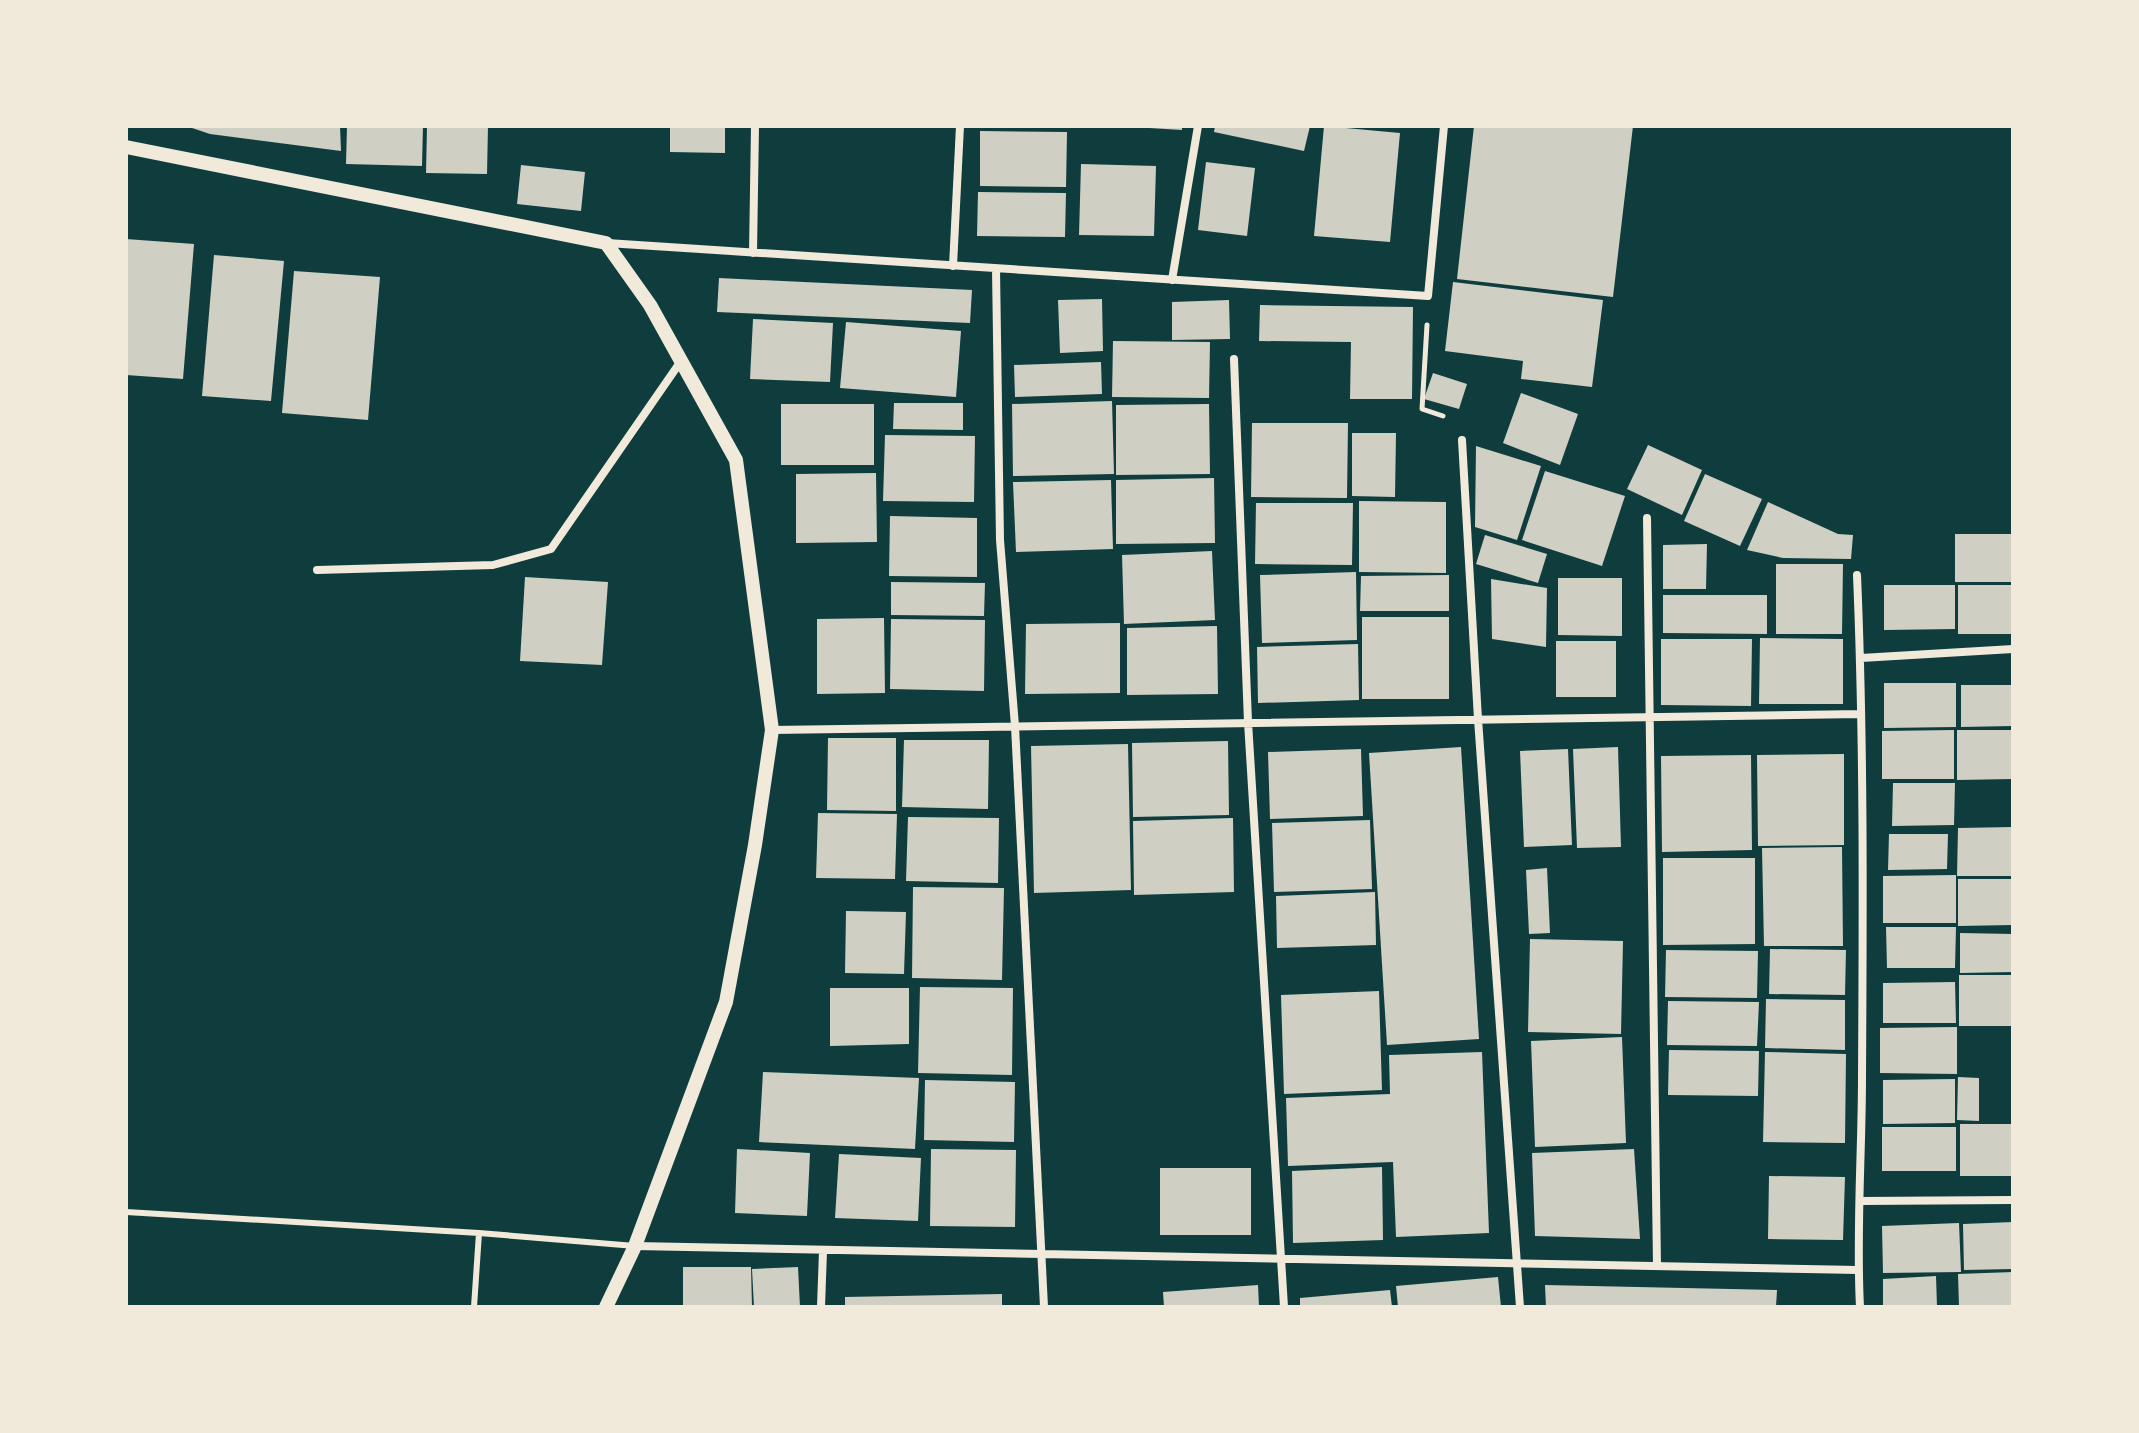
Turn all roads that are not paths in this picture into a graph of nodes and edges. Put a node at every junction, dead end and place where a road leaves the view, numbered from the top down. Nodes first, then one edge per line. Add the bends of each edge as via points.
1 (755, 126) edge
2 (960, 126) edge
3 (1198, 126) edge
4 (1444, 126) edge
5 (126, 147) edge
6 (606, 243) junction
7 (753, 253) junction
8 (953, 266) junction
9 (996, 269) junction
10 (1172, 280) junction
11 (1234, 359) dead end
12 (681, 361) junction
13 (1462, 440) road end
14 (1647, 518) dead end
15 (317, 570) dead end
16 (1857, 575) dead end
17 (2013, 649) edge
18 (1861, 658) junction
19 (1860, 714) junction
20 (1649, 717) junction
21 (1478, 719) junction
22 (1248, 722) junction
23 (1015, 726) junction
24 (772, 730) junction
25 (2013, 1200) edge
26 (1861, 1201) junction
27 (126, 1212) edge
28 (479, 1233) junction
29 (635, 1246) junction
30 (823, 1251) junction
31 (1043, 1255) junction
32 (1281, 1259) junction
33 (1517, 1264) junction
34 (1657, 1266) junction
35 (1858, 1270) junction
36 (474, 1307) edge
37 (606, 1307) edge
38 (821, 1307) edge
39 (1044, 1307) edge
40 (1284, 1307) edge
41 (1520, 1307) edge
42 (1860, 1307) edge

1 - 7 street
2 - 8 street
3 - 10 street
4 - 10 street via 1428,296
5 - 6 street
6 - 7 street
6 - 12 street
7 - 8 street
8 - 9 street
9 - 10 street
9 - 23 street via 1000,540
11 - 22 street
12 - 15 street via 551,549 493,565
12 - 24 street via 736,460
13 - 21 street
14 - 20 street
16 - 18 street
17 - 18 street
18 - 19 street
19 - 20 street
19 - 26 street
20 - 21 street
20 - 34 street
21 - 22 street
21 - 33 street
22 - 23 street
22 - 32 street
23 - 24 street
23 - 31 street
24 - 29 street via 726,1002
25 - 26 street
26 - 35 street
27 - 28 lane
28 - 29 lane
28 - 36 lane
29 - 30 street
29 - 37 street
30 - 31 street
30 - 38 street
31 - 32 street
31 - 39 street
32 - 33 street
32 - 40 street
33 - 34 street
33 - 41 street
34 - 35 street
35 - 42 street

